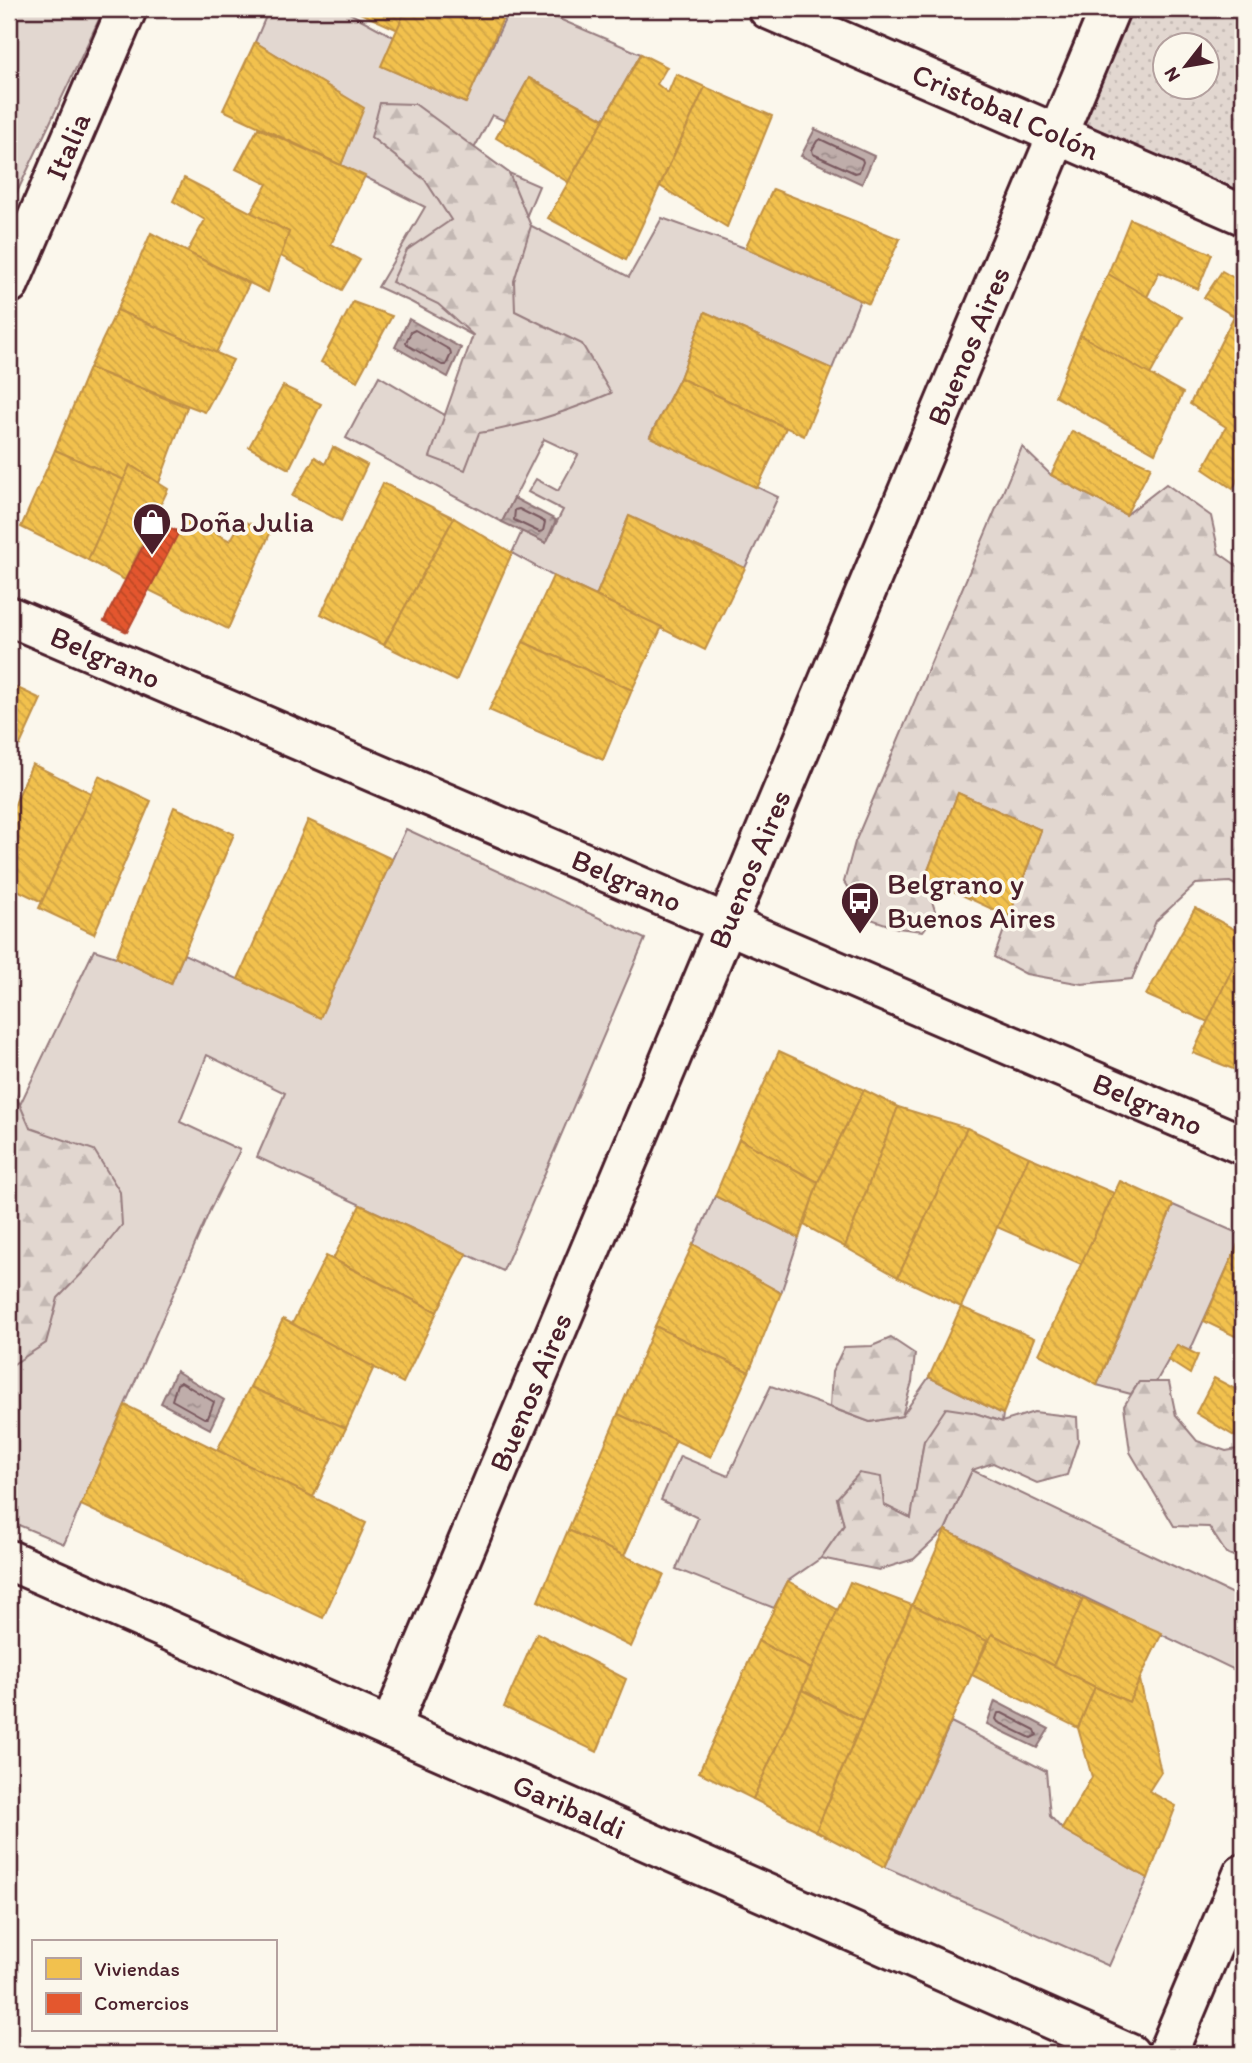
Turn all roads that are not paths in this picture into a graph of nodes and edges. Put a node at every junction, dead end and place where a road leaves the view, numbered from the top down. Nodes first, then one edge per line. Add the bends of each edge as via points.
1 (127, 9) edge
2 (768, 9) edge
3 (1110, 9) edge
4 (1058, 135) junction
5 (1243, 215) edge
6 (9, 284) edge
7 (9, 616) edge
8 (727, 924) junction
9 (1243, 1145) edge
10 (9, 1560) edge
11 (390, 1728) junction
12 (1243, 1874) edge
13 (1130, 2054) edge
14 (1167, 2054) edge

1 - 6 street, Italia
2 - 4 street, Cristobal Colón
3 - 4 street, Buenos Aires
4 - 5 street, Cristobal Colón
4 - 8 street, Buenos Aires
7 - 8 street, Belgrano
8 - 9 street, Belgrano
8 - 11 street, Buenos Aires
10 - 11 street, Garibaldi
11 - 13 street, Garibaldi
12 - 14 street

